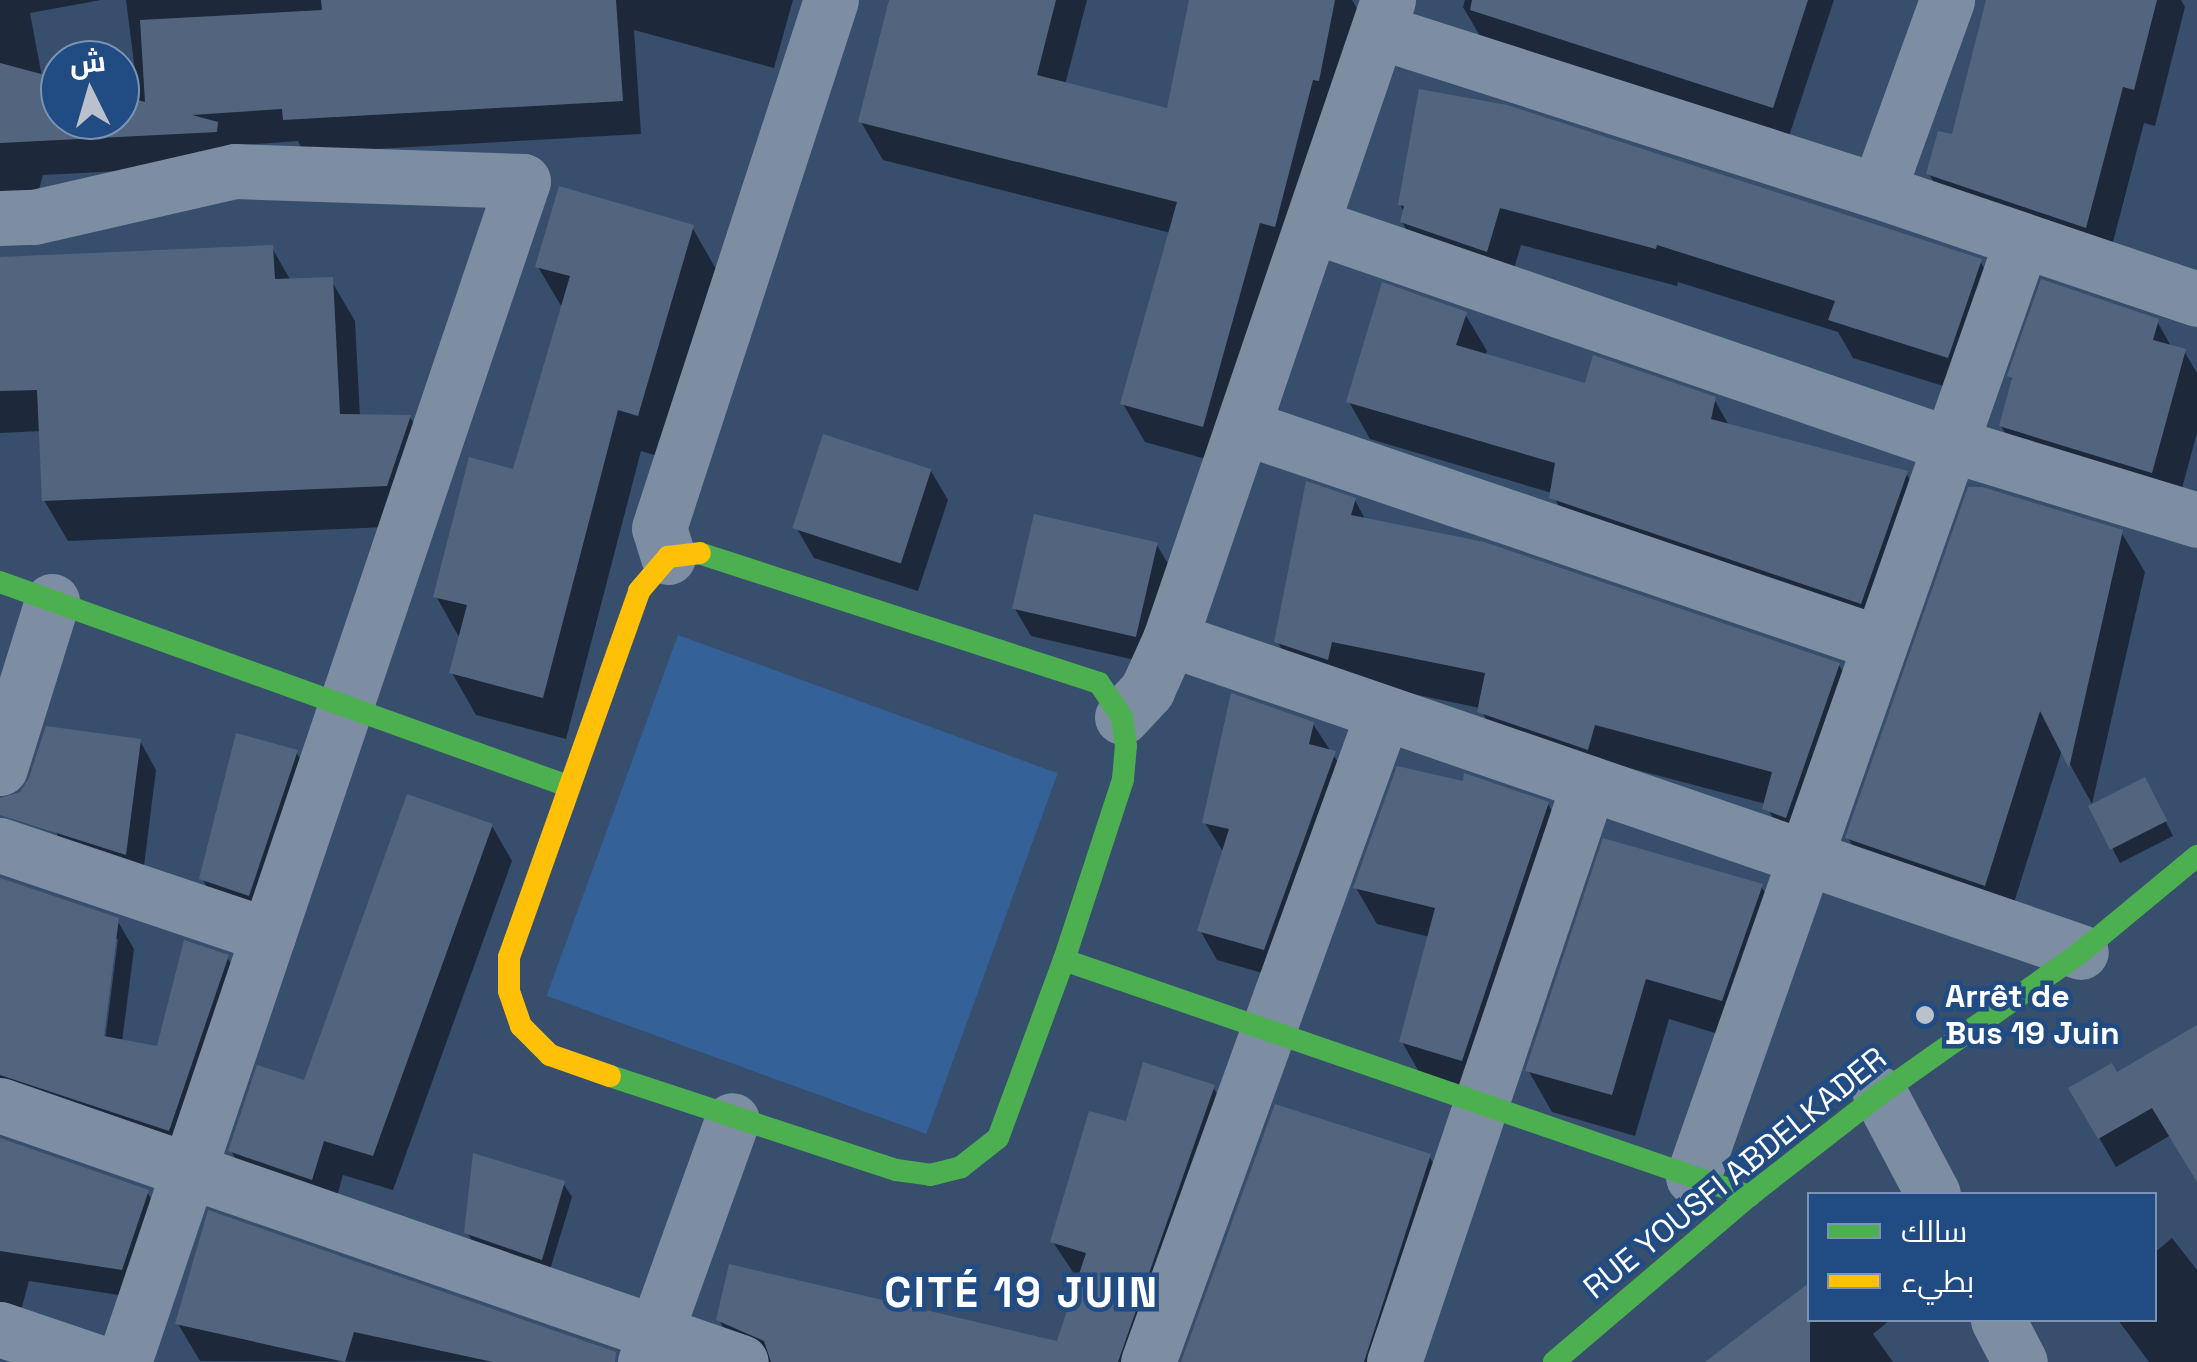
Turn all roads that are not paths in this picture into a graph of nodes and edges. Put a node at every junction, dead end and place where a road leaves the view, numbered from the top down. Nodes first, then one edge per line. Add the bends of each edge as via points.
1 (831, 0) edge
2 (1948, 0) edge
3 (1383, 15) edge
4 (1878, 191) junction
5 (0, 218) edge
6 (1314, 226) junction
7 (2022, 240) junction
8 (2197, 299) edge
9 (1244, 427) junction
10 (1948, 444) junction
11 (2197, 520) edge
12 (668, 557) junction
13 (0, 582) edge
14 (52, 601) junction
15 (1170, 640) junction
16 (1879, 643) junction
17 (346, 706) junction
18 (1382, 712) junction
19 (1122, 716) junction
20 (0, 768) edge
21 (1589, 783) junction
22 (568, 786) junction
23 (0, 845) edge
24 (2197, 856) edge
25 (1805, 858) junction
26 (268, 935) junction
27 (2081, 952) junction
28 (1064, 960) junction
29 (1268, 1031) junction
30 (1880, 1094) junction
31 (1479, 1103) junction
32 (0, 1105) edge
33 (732, 1120) junction
34 (189, 1171) junction
35 (1693, 1177) junction
36 (1932, 1192) edge
37 (1750, 1196) junction
38 (1999, 1322) edge
39 (0, 1328) edge
40 (650, 1347) edge
41 (96, 1362) edge
42 (124, 1362) edge
43 (742, 1362) edge
44 (1148, 1362) edge
45 (1394, 1362) edge
46 (1554, 1362) edge
47 (2020, 1362) edge

1 - 12 street via 659,528
2 - 4 street
3 - 4 street
3 - 6 street
4 - 7 street
5 - 17 street via 34,217 235,172 523,180
6 - 9 street
6 - 10 street
7 - 8 street
7 - 10 street
9 - 15 street
9 - 16 street
10 - 11 street
10 - 16 street
12 - 19 street via 719,555 1099,683
12 - 22 street via 638,591
13 - 14 street
14 - 17 street
14 - 20 street
15 - 18 street
15 - 19 street via 1147,690
16 - 25 street
17 - 22 street
17 - 26 street
18 - 21 street
18 - 29 street
19 - 28 street via 1122,779
21 - 25 street
21 - 31 street
22 - 33 street via 509,956 509,991 521,1026 550,1055
23 - 26 street
24 - 27 street, RUE YOUSFI ABDELKADER
25 - 27 street
25 - 35 street
26 - 34 street
27 - 30 street, RUE YOUSFI ABDELKADER
28 - 29 street
28 - 33 street via 998,1138 960,1167 930,1175 896,1170
29 - 31 street
29 - 44 street
30 - 36 street
30 - 37 street, RUE YOUSFI ABDELKADER
31 - 35 street
31 - 45 street
32 - 34 street
33 - 40 street
34 - 40 street
34 - 42 street
35 - 37 street
37 - 46 street, RUE YOUSFI ABDELKADER
38 - 47 street
39 - 41 street
40 - 43 street

